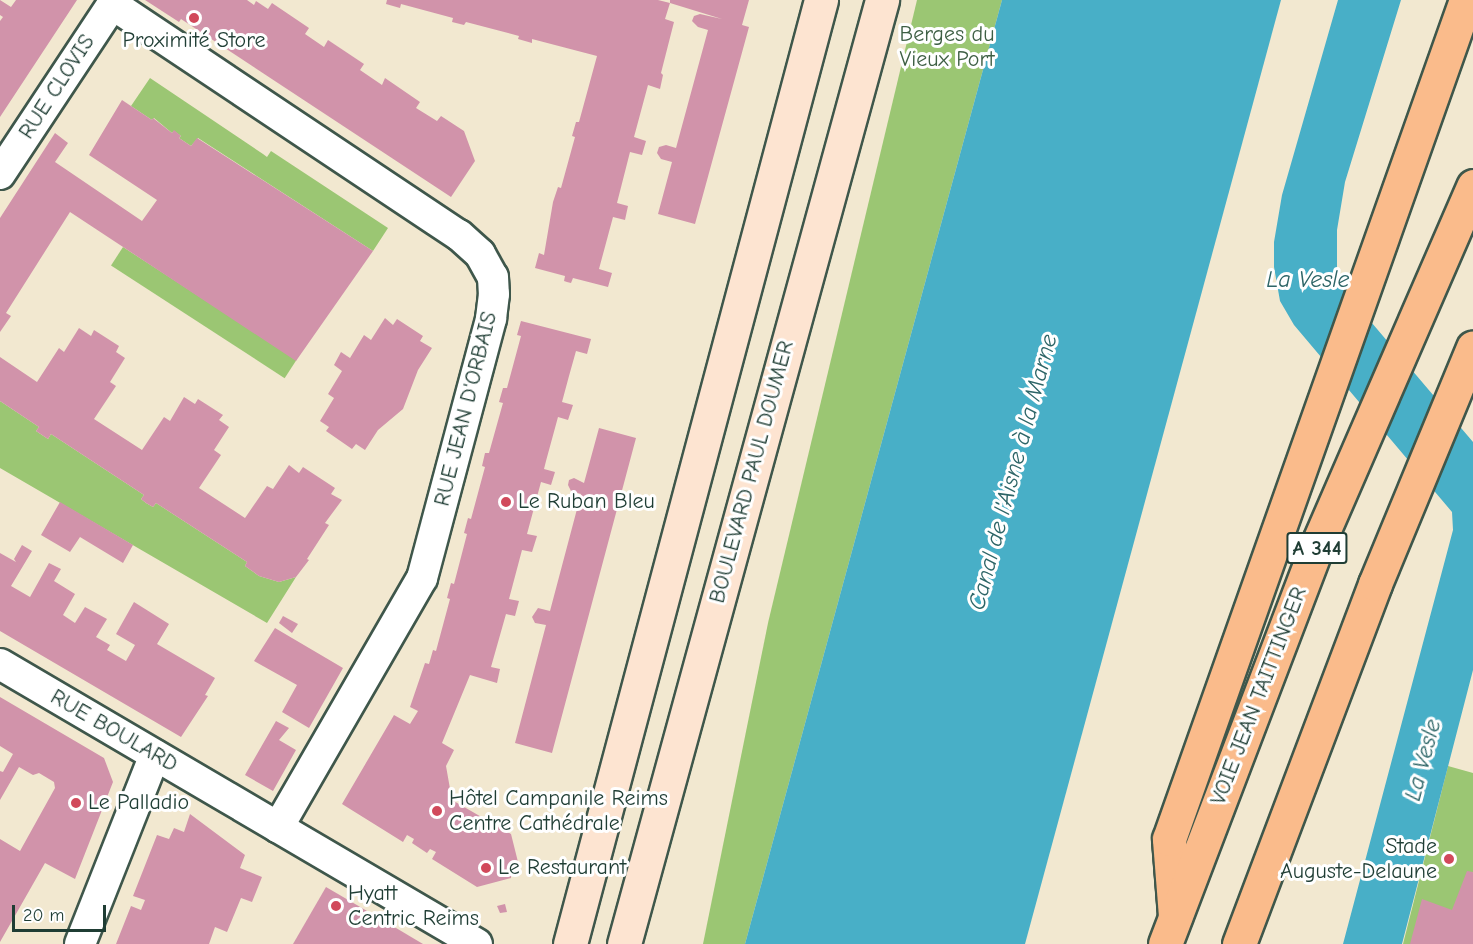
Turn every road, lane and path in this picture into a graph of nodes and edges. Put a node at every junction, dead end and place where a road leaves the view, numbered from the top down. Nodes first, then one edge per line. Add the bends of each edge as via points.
1 (821, 0) edge
2 (882, 0) edge
3 (1467, 0) edge
4 (113, 2) edge
5 (0, 174) edge
6 (1473, 186) edge
7 (1473, 347) edge
8 (0, 664) edge
9 (155, 755) junction
10 (278, 827) junction
11 (1170, 930) edge
12 (80, 944) edge
13 (477, 944) edge
14 (570, 944) edge
15 (624, 944) edge
16 (1239, 944) edge

1 - 14 main road
2 - 15 main road, BOULEVARD PAUL DOUMER
3 - 11 highway via 1169,839
4 - 5 street, RUE CLOVIS
4 - 10 street, RUE JEAN D'ORBAIS via 459,235 480,254 493,277 491,319 422,578
6 - 11 highway, VOIE JEAN TAITTINGER / A 344 via 1319,541
7 - 16 highway, A 344 via 1375,584
8 - 9 street, RUE BOULARD
9 - 10 street, RUE BOULARD
9 - 12 street
10 - 13 street, RUE BOULARD

